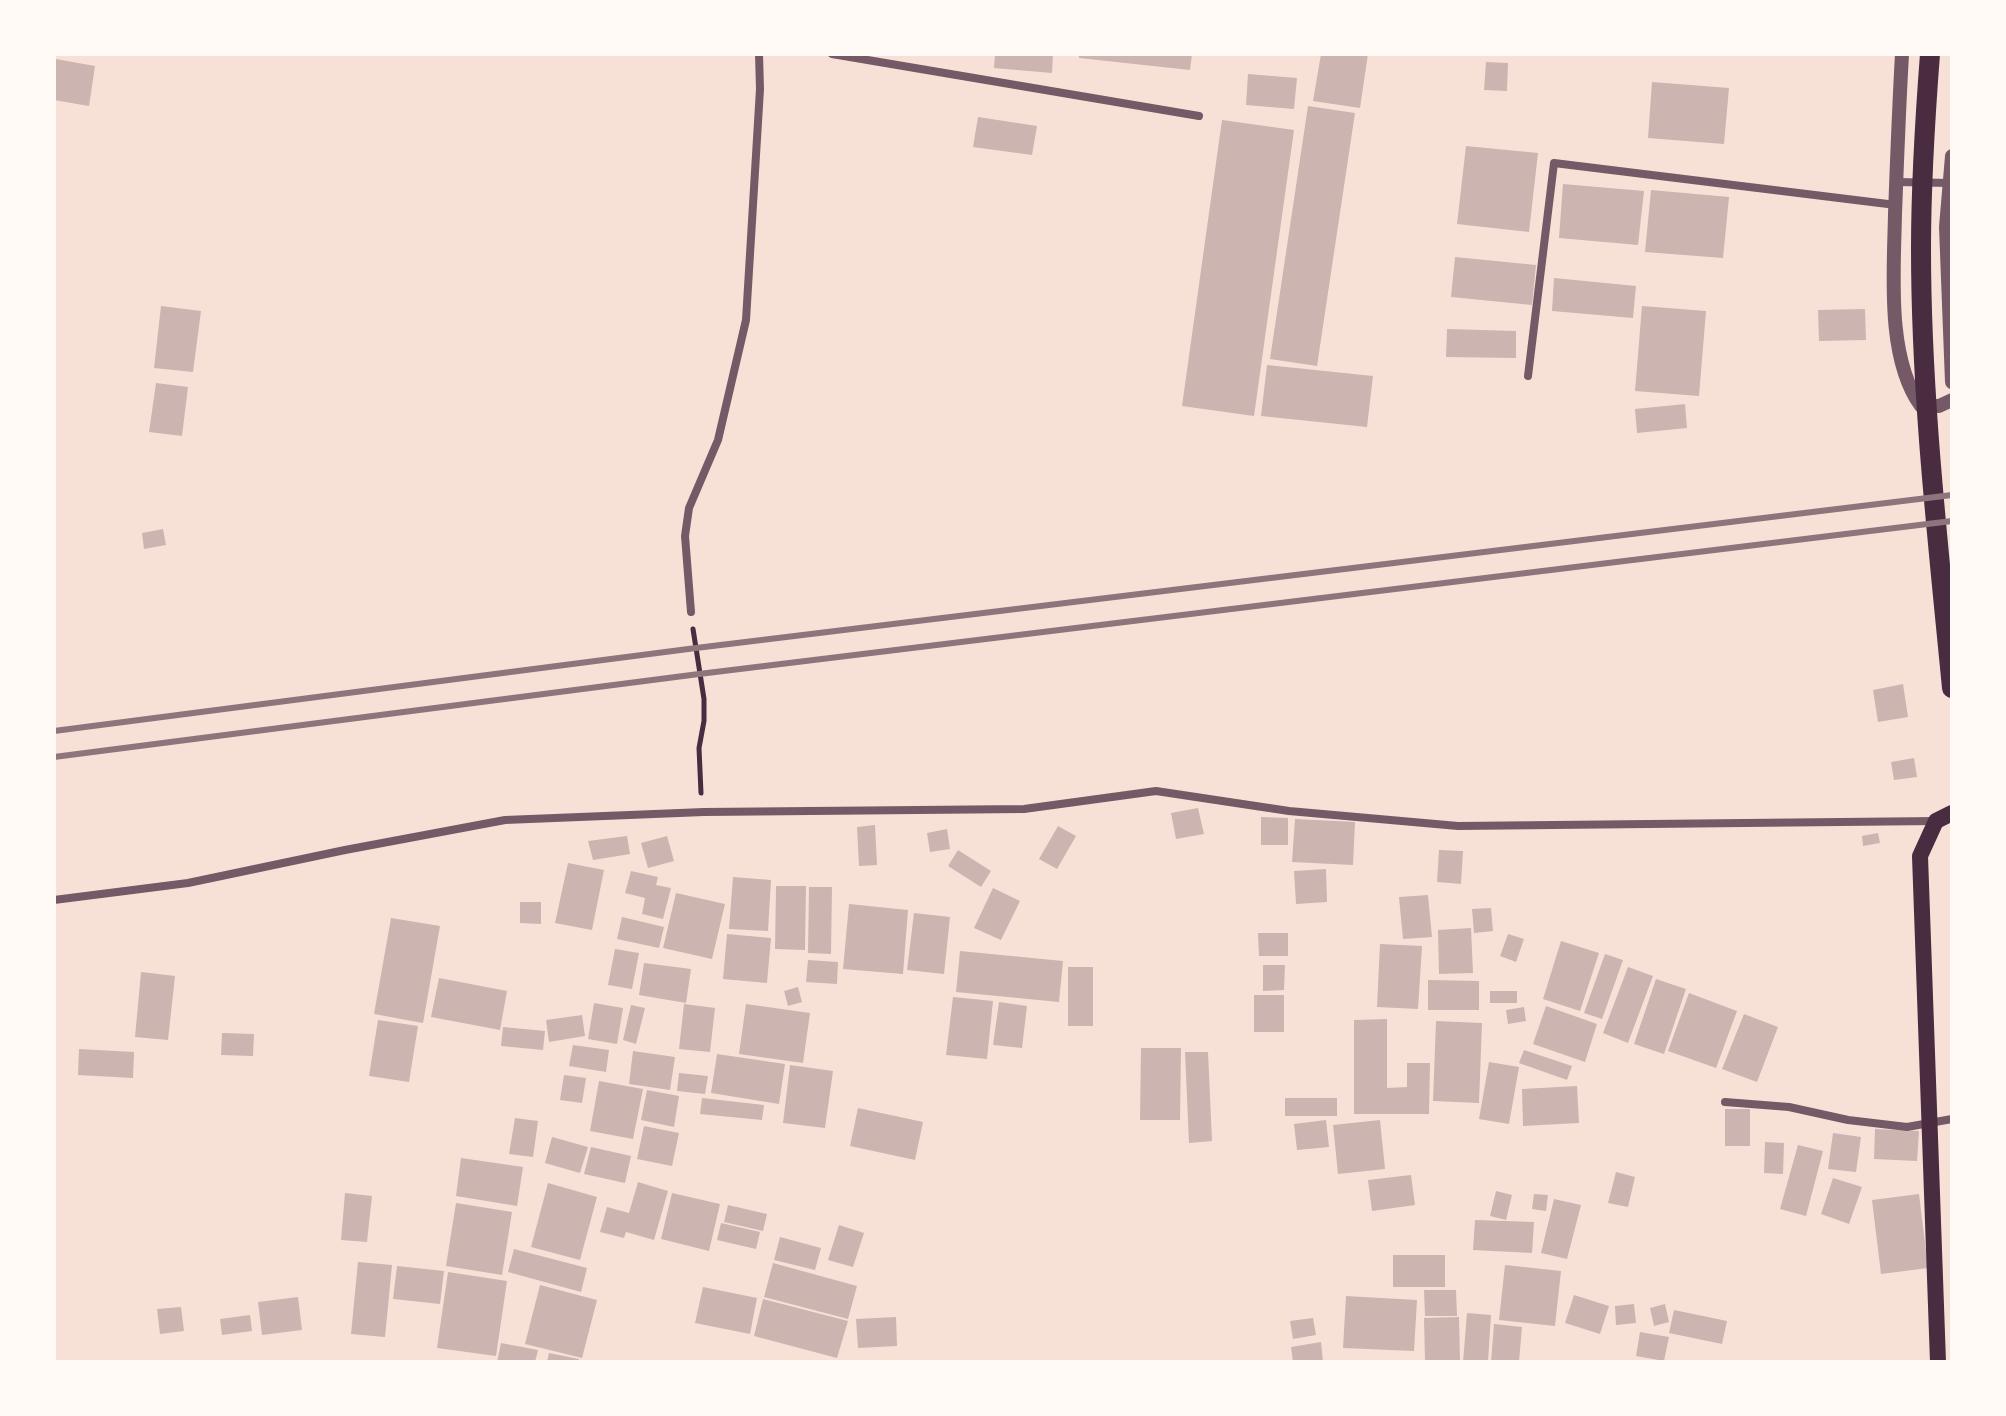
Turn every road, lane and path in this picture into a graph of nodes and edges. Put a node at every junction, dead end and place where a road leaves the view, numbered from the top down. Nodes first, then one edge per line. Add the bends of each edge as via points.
1 (759, 54) edge
2 (832, 54) edge
3 (1902, 54) edge
4 (1930, 54) edge
5 (1199, 116) dead end
6 (1952, 156) edge
7 (1896, 182) junction
8 (1951, 183) edge
9 (1896, 205) junction
10 (1528, 376) dead end
11 (1952, 382) edge
12 (1952, 400) edge
13 (691, 612) joint
14 (1952, 688) edge
15 (704, 812) junction
16 (1952, 813) edge
17 (1936, 821) junction
18 (54, 900) edge
19 (1725, 1102) dead end
20 (1952, 1119) edge
21 (1931, 1122) junction
22 (1938, 1362) edge

1 - 13 street via 746,320 718,440 689,508 685,536
2 - 5 street
3 - 7 street
4 - 14 main road via 1922,294 1926,410
6 - 8 street
7 - 8 street
7 - 9 street
8 - 11 street via 1946,227
9 - 10 street via 1554,163
9 - 12 street via 1894,299 1907,379 1921,406
13 - 15 path via 704,699 699,775
15 - 17 street via 1024,809 1156,791 1289,811 1458,826
15 - 18 street via 505,820 188,883
16 - 17 main road
17 - 21 main road via 1920,856
19 - 21 street via 1907,1127
20 - 21 street
21 - 22 main road

